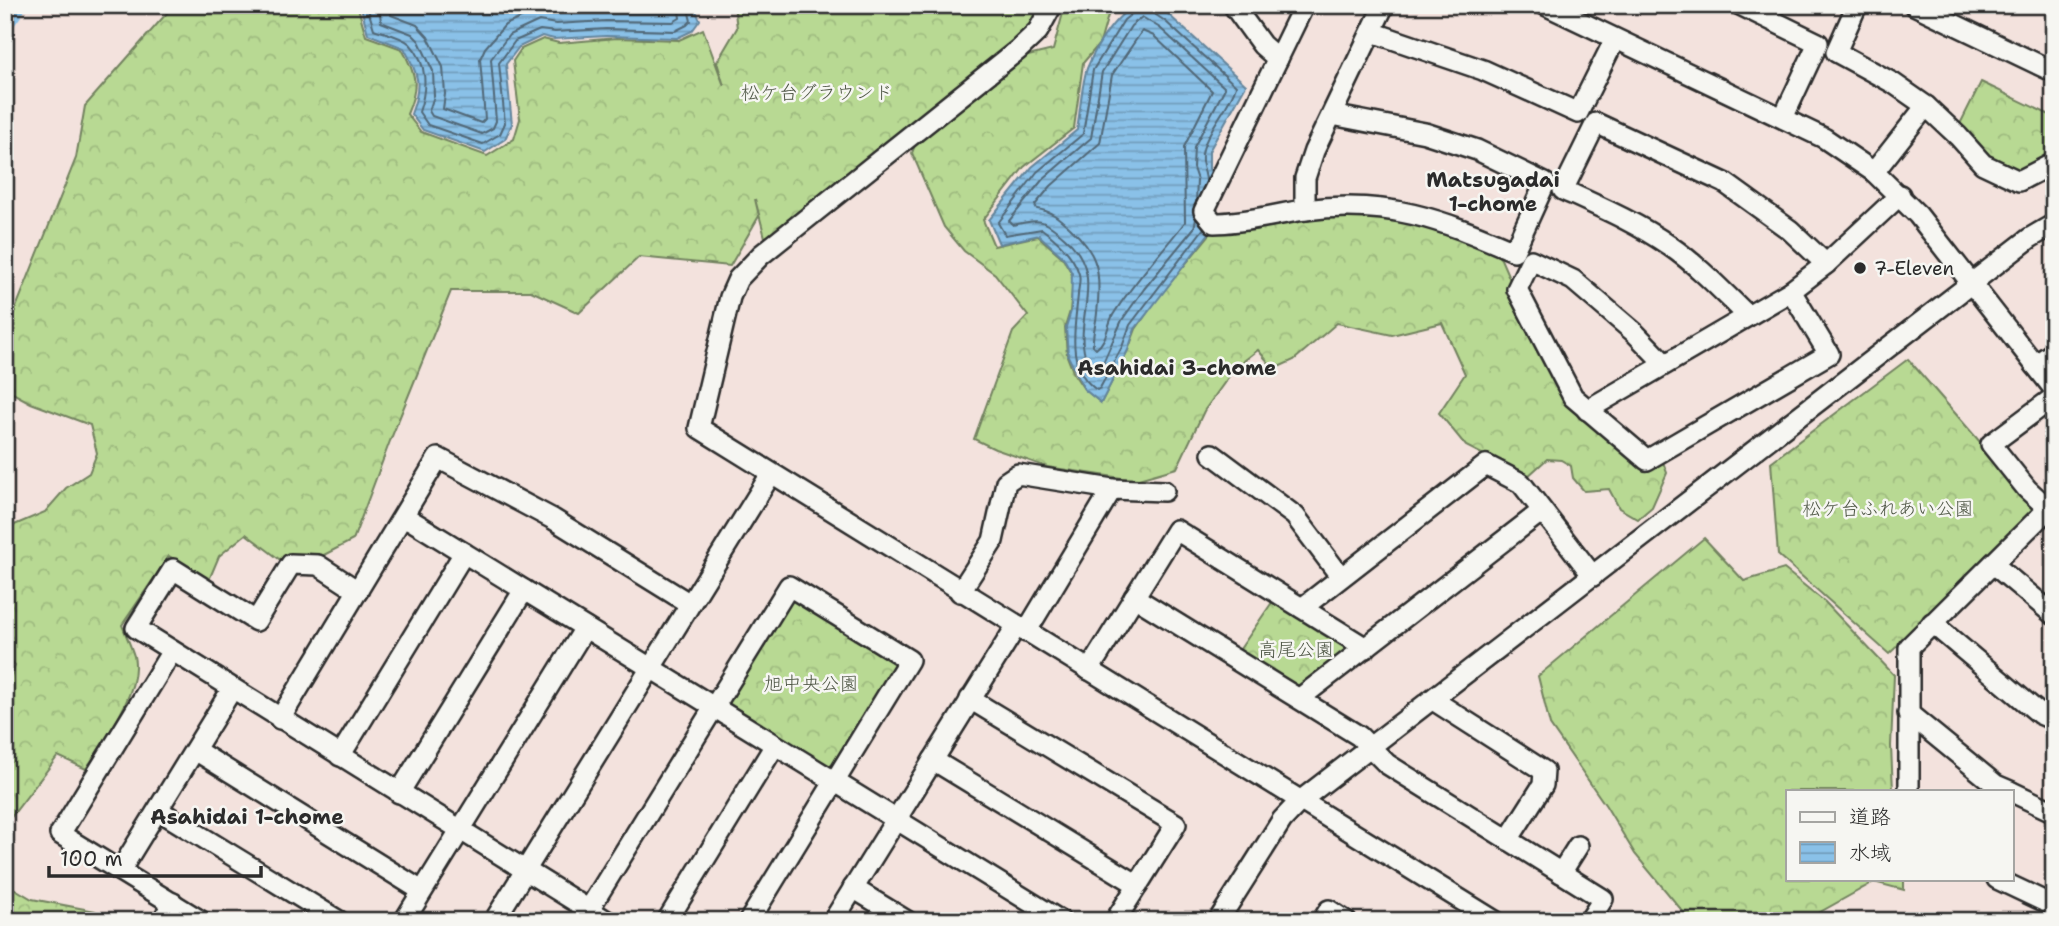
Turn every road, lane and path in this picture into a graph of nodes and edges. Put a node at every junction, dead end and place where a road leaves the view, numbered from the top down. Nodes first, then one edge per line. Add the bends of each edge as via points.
1 (1052, 5) edge
2 (1233, 5) edge
3 (1304, 5) edge
4 (1384, 5) edge
5 (1545, 5) edge
6 (1740, 5) edge
7 (1846, 5) edge
8 (1857, 5) edge
9 (1914, 5) edge
10 (1372, 32) junction
11 (1620, 41) junction
12 (1278, 59) junction
13 (2054, 72) edge
14 (1926, 106) junction
15 (1332, 115) junction
16 (1787, 120) junction
17 (2054, 163) edge
18 (1874, 172) junction
19 (1899, 195) junction
20 (1305, 210) junction
21 (2054, 224) edge
22 (1520, 260) dead end
23 (1826, 264) junction
24 (1973, 283) junction
25 (1791, 291) junction
26 (1748, 316) junction
27 (2054, 352) edge
28 (1665, 363) junction
29 (2035, 365) junction
30 (2054, 389) edge
31 (2054, 397) edge
32 (1587, 410) junction
33 (1212, 454) dead end
34 (771, 474) junction
35 (1112, 489) junction
36 (1164, 491) dead end
37 (1542, 511) junction
38 (2051, 512) edge
39 (404, 516) junction
40 (464, 553) junction
41 (1993, 564) junction
42 (1593, 576) junction
43 (1341, 577) junction
44 (524, 590) junction
45 (358, 591) junction
46 (960, 592) junction
47 (1134, 597) junction
48 (690, 604) junction
49 (1302, 608) junction
50 (2054, 615) edge
51 (1932, 623) junction
52 (585, 628) junction
53 (1021, 628) junction
54 (1366, 648) junction
55 (173, 651) junction
56 (650, 667) junction
57 (1089, 670) junction
58 (232, 689) junction
59 (1300, 698) junction
60 (970, 699) junction
61 (1433, 700) junction
62 (714, 707) junction
63 (1908, 713) junction
64 (280, 719) junction
65 (2054, 720) edge
66 (775, 745) junction
67 (1371, 748) junction
68 (195, 750) junction
69 (340, 756) junction
70 (933, 760) junction
71 (834, 782) junction
72 (1909, 790) edge
73 (2007, 790) edge
74 (399, 793) junction
75 (2014, 793) edge
76 (1300, 801) junction
77 (158, 810) junction
78 (2054, 812) edge
79 (895, 819) junction
80 (460, 830) junction
81 (1508, 840) junction
82 (1578, 846) dead end
83 (525, 870) junction
84 (120, 871) junction
85 (1561, 873) junction
86 (1999, 880) edge
87 (1138, 885) junction
88 (853, 888) junction
89 (422, 891) junction
90 (173, 903) junction
91 (2054, 905) edge
92 (586, 915) edge
93 (162, 921) edge
94 (201, 921) edge
95 (339, 921) edge
96 (404, 921) edge
97 (494, 921) edge
98 (607, 921) edge
99 (667, 921) edge
100 (749, 921) edge
101 (833, 921) edge
102 (906, 921) edge
103 (1061, 921) edge
104 (1115, 921) edge
105 (1218, 921) edge
106 (1322, 921) edge
107 (1346, 921) edge
108 (1495, 921) edge
109 (1590, 921) edge

1 - 34 street via 1038,32 1018,50 761,255 738,279 724,314 699,428
2 - 12 street
3 - 12 street
4 - 10 street
5 - 11 street
6 - 16 street via 1818,43
7 - 16 street
8 - 14 street via 1836,52
9 - 13 street
10 - 11 street via 1483,69 1578,113
10 - 15 street
11 - 16 street
11 - 22 street
12 - 20 street via 1204,211 1214,223 1229,223
14 - 17 street via 1983,164 2019,181
14 - 18 street
15 - 20 street via 1305,178
15 - 20 street via 1425,133 1477,150 1545,183 1514,251 1417,214 1373,207
16 - 18 street via 1824,138
18 - 19 street
19 - 23 street
19 - 24 street
21 - 24 street
23 - 25 street
23 - 26 street via 1790,230 1725,183 1596,123 1563,190 1671,247
24 - 29 street
24 - 42 street
25 - 26 street
25 - 32 street via 1829,354 1647,460
26 - 28 street
27 - 29 street
28 - 32 street
28 - 32 street via 1573,280 1531,260 1517,289 1573,397
29 - 30 street
31 - 38 street via 1991,444
33 - 43 street via 1294,516
34 - 46 street
34 - 48 street
35 - 36 street
35 - 46 street via 1018,474 1006,482 993,541
35 - 53 street
37 - 42 street
37 - 43 street via 1521,483 1486,465
37 - 54 street
38 - 41 street
39 - 40 street
39 - 45 street
39 - 48 street via 438,458 553,519
40 - 44 street
40 - 69 street
41 - 50 street
41 - 51 street
42 - 61 street
43 - 49 street
44 - 52 street
44 - 74 street
45 - 55 street via 318,565 291,564 256,621 173,569 136,628
45 - 64 street
46 - 53 street
47 - 49 street via 1176,530
47 - 57 street
47 - 59 street
48 - 56 street
49 - 54 street
51 - 63 street via 1909,647
51 - 65 street via 2040,714
52 - 56 street
52 - 80 street
53 - 57 street
53 - 60 street
54 - 59 street
55 - 58 street
55 - 84 street via 60,834
56 - 62 street
56 - 83 street
57 - 76 street
58 - 64 street
58 - 68 street
59 - 67 street
60 - 70 street
60 - 87 street via 1176,824
61 - 67 street
61 - 81 street via 1544,771 1543,785
62 - 66 street
62 - 71 street via 789,586 898,653 909,660
62 - 92 street
63 - 72 street
63 - 73 street
64 - 69 street
66 - 71 street
66 - 99 street
67 - 76 street
67 - 81 street via 1387,764
68 - 77 street
68 - 89 street
69 - 74 street
70 - 79 street
70 - 87 street
71 - 79 street
71 - 100 street
74 - 80 street
75 - 78 street
76 - 105 street via 1282,820
76 - 108 street
77 - 84 street
77 - 95 street
79 - 88 street
79 - 103 street
80 - 83 street
80 - 89 street
81 - 85 street
82 - 85 street
83 - 92 street
83 - 97 street
84 - 90 street
85 - 109 street via 1603,899
86 - 91 street
87 - 104 street
88 - 101 street
88 - 102 street
89 - 96 street
90 - 93 street
90 - 94 street
92 - 98 street
106 - 107 street via 1329,910

